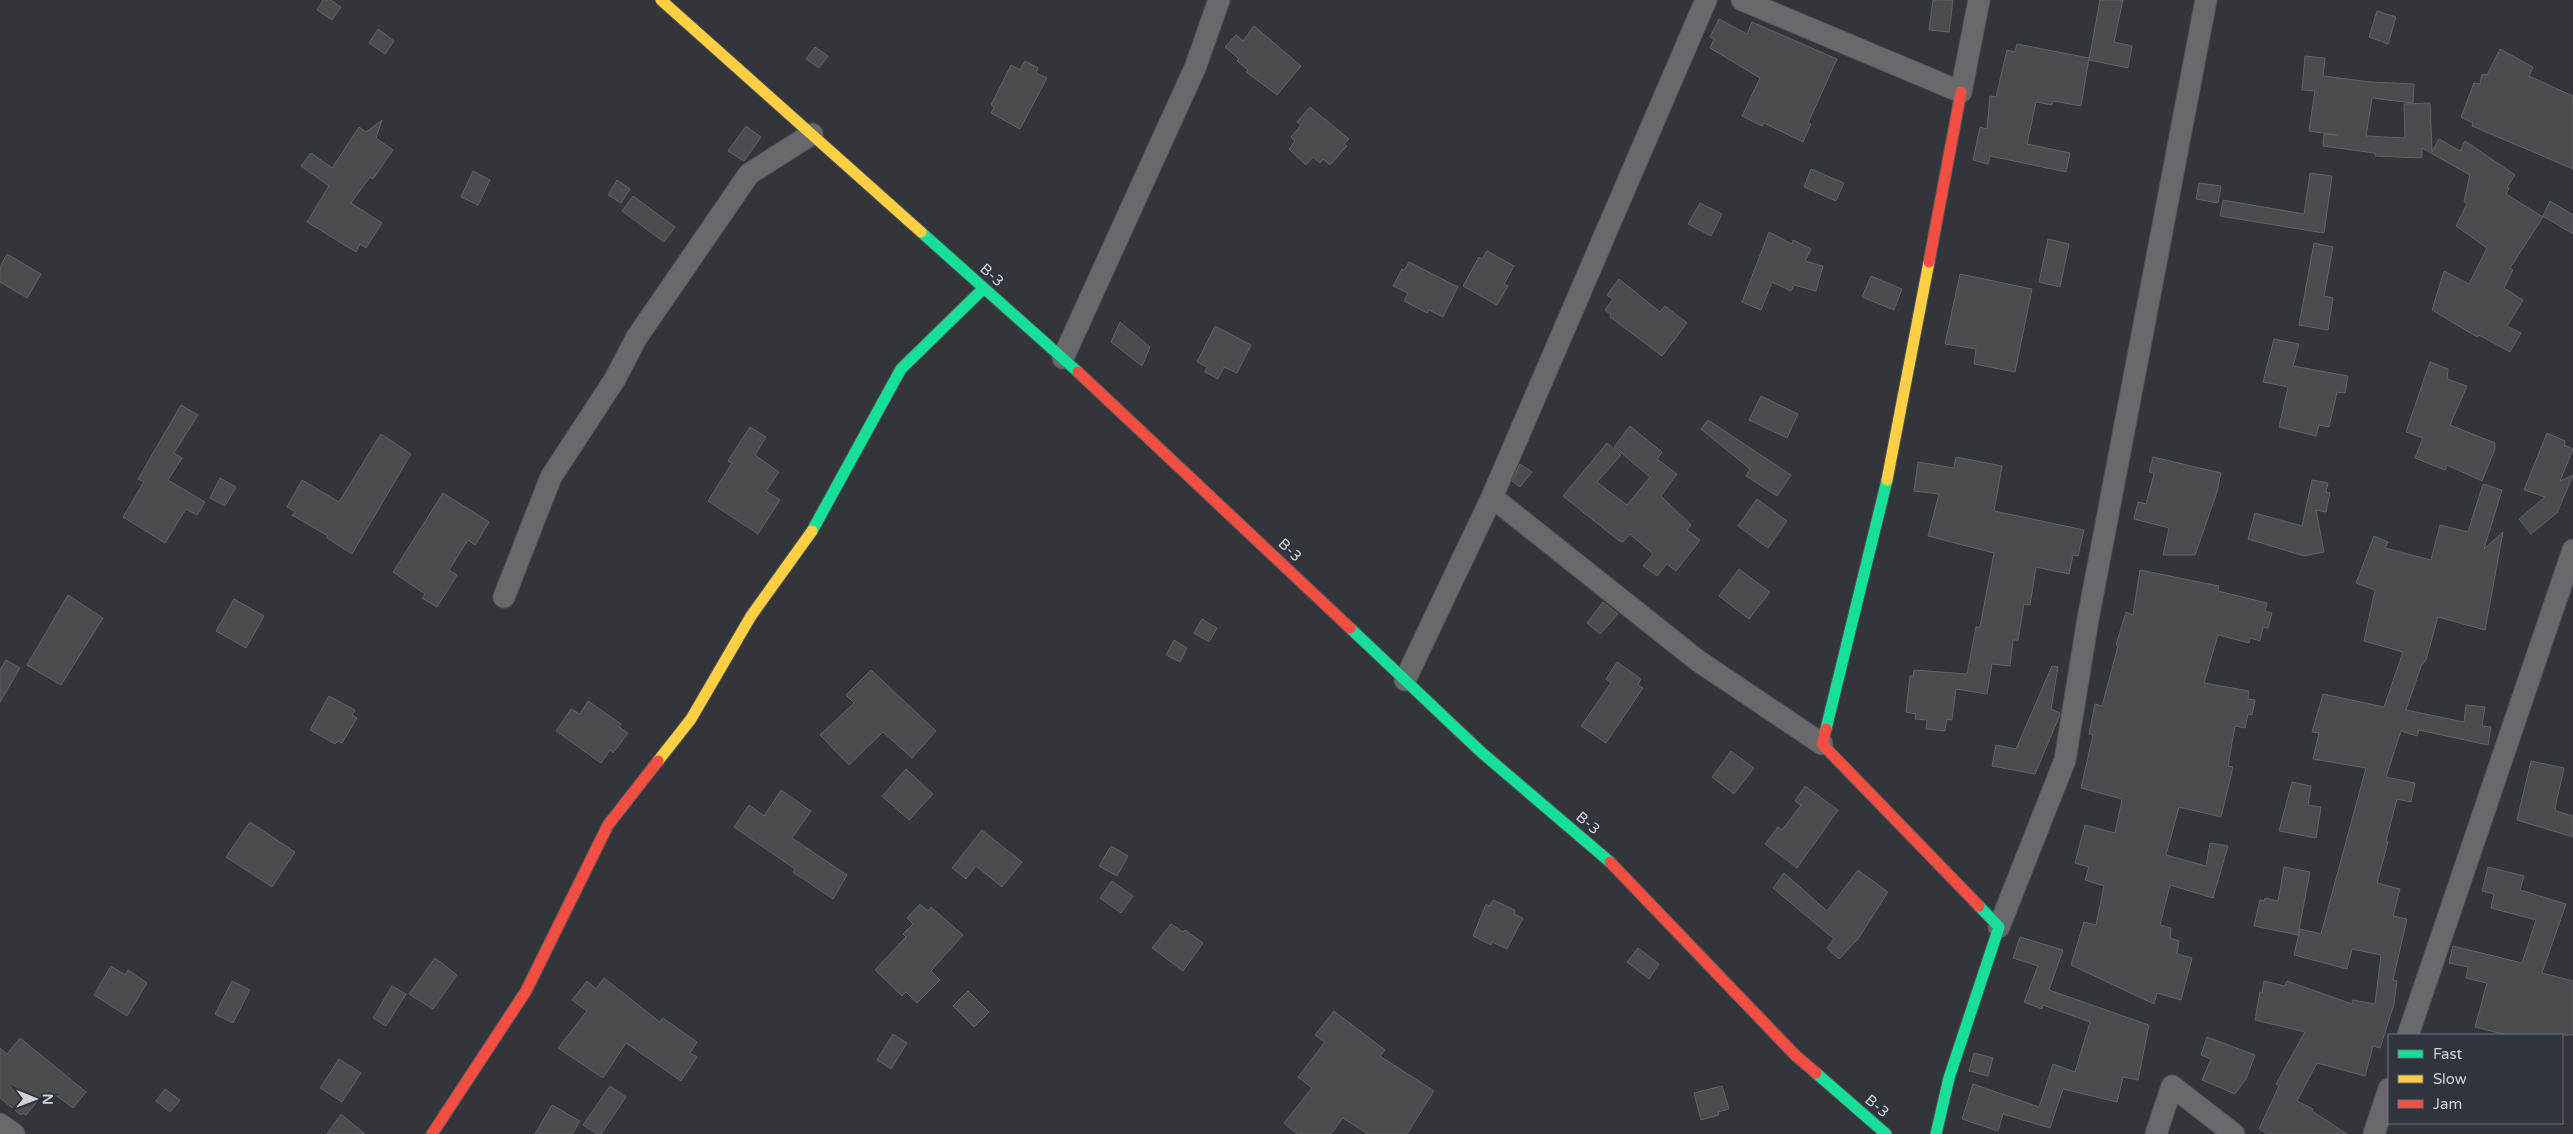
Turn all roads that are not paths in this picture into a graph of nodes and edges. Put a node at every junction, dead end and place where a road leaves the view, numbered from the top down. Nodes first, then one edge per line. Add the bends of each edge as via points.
1 (661, 0) edge
2 (1219, 0) edge
3 (1706, 0) edge
4 (1742, 0) edge
5 (1979, 0) edge
6 (2206, 0) edge
7 (1961, 92) junction
8 (812, 134) junction
9 (984, 288) junction
10 (1063, 358) junction
11 (1492, 497) junction
12 (2573, 550) edge
13 (504, 597) dead end
14 (1405, 680) junction
15 (1822, 744) junction
16 (1999, 926) junction
17 (2408, 1034) edge
18 (2388, 1092) edge
19 (0, 1124) edge
20 (14, 1134) edge
21 (432, 1134) edge
22 (1886, 1134) edge
23 (1936, 1134) edge
24 (2156, 1134) edge
25 (2234, 1134) edge
26 (2374, 1134) edge

1 - 8 street, B-3
2 - 10 street via 1195,68
3 - 11 street
4 - 7 street
5 - 7 street
6 - 16 street via 2064,760
7 - 15 street via 1890,468
8 - 9 street, B-3
8 - 13 street via 749,174 637,337 615,379 551,477
9 - 10 street, B-3
9 - 21 street via 901,369 811,533 750,616 691,719 608,825 526,991
10 - 14 street, B-3
11 - 14 street
11 - 15 street via 1697,660
12 - 17 street
14 - 22 street, B-3 via 1481,752 1615,867 1795,1055
15 - 16 street
16 - 23 street via 1949,1078
18 - 26 street
19 - 20 street
24 - 25 street via 2172,1086

